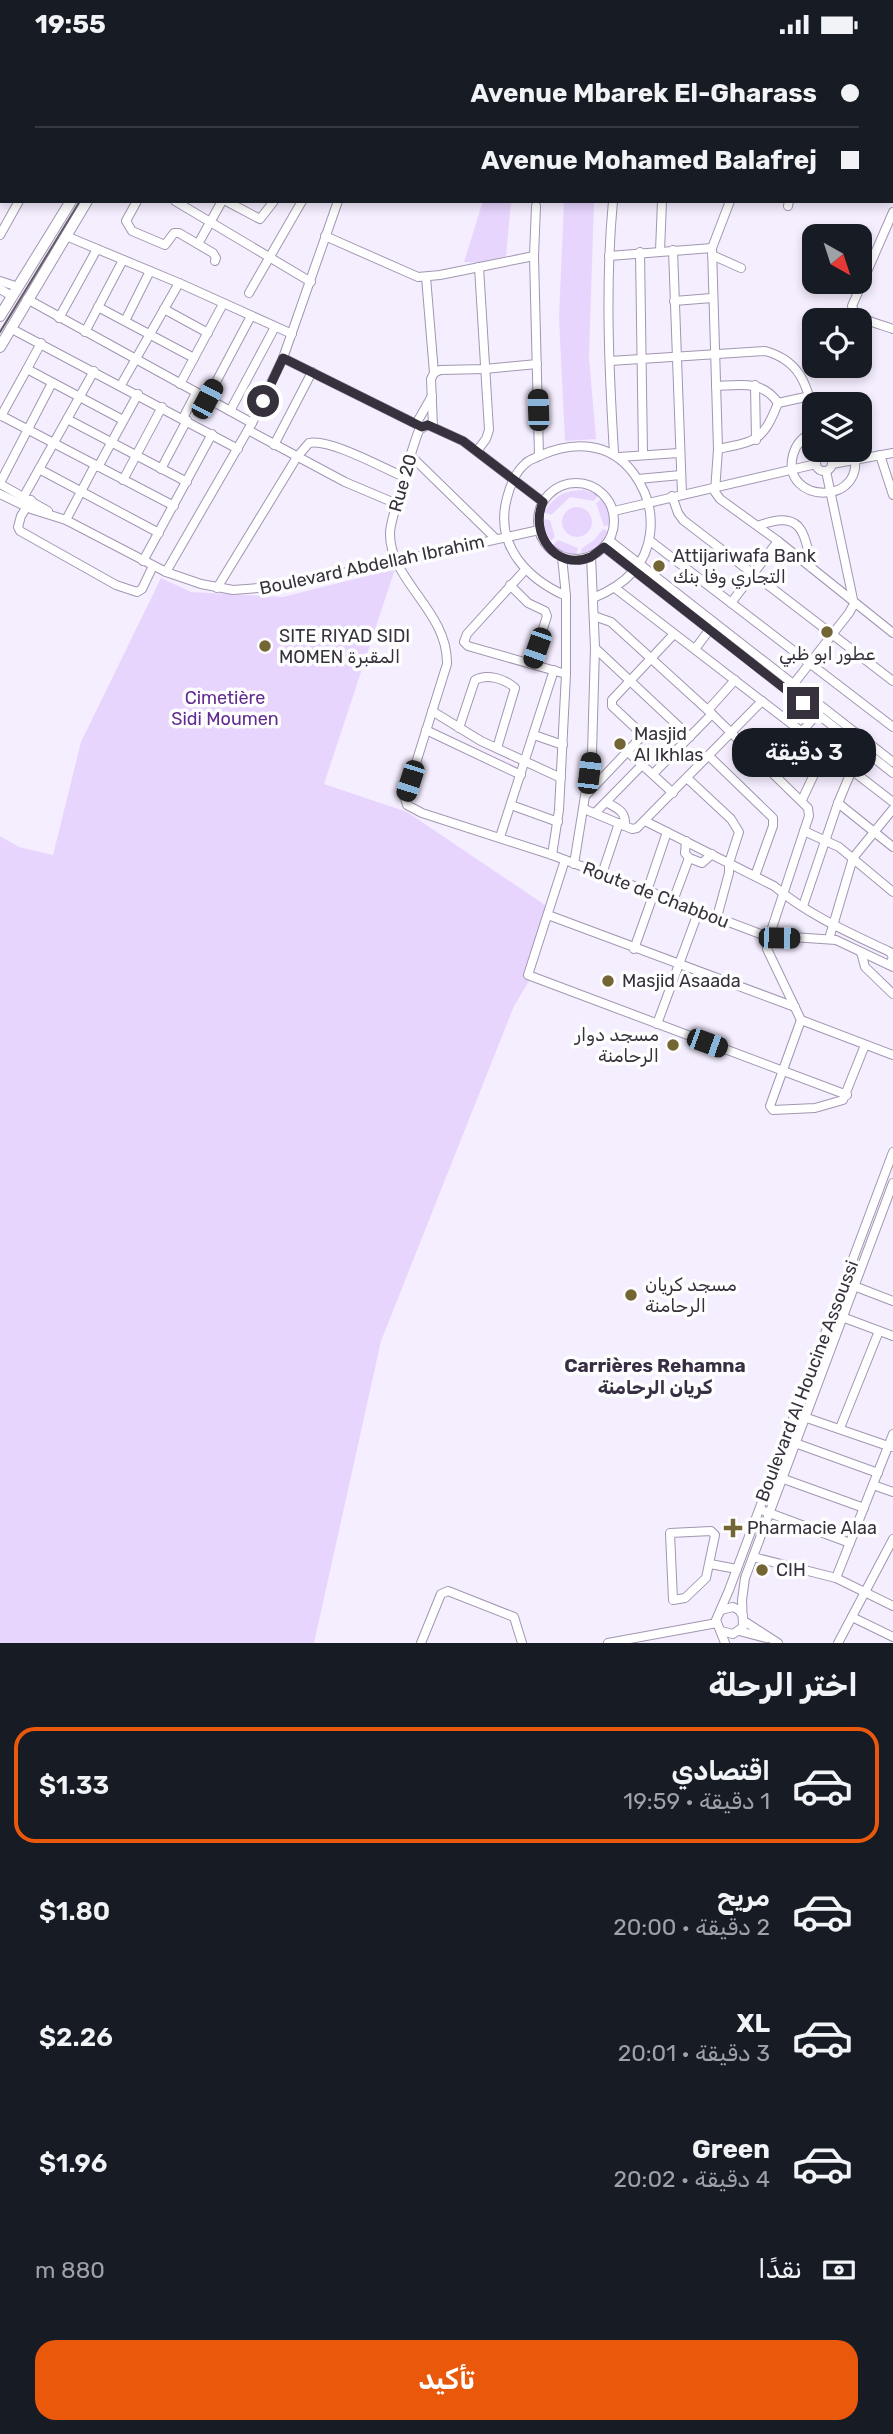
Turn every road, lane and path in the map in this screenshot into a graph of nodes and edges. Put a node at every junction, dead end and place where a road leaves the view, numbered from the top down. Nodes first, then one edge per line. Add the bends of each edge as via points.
1 (18, 203) edge
2 (70, 203) edge
3 (87, 203) edge
4 (136, 203) edge
5 (179, 203) edge
6 (223, 203) edge
7 (228, 203) edge
8 (272, 203) edge
9 (301, 203) edge
10 (337, 203) edge
11 (613, 203) edge
12 (662, 203) edge
13 (729, 203) edge
14 (536, 206) dead end
15 (893, 212) edge
16 (211, 221) junction
17 (0, 235) edge
18 (66, 236) junction
19 (325, 236) junction
20 (198, 244) junction
21 (96, 249) junction
22 (673, 250) junction
23 (660, 251) junction
24 (712, 251) junction
25 (640, 252) junction
26 (534, 256) junction
27 (609, 256) junction
28 (268, 258) junction
29 (123, 260) junction
30 (215, 261) dead end
31 (480, 267) junction
32 (741, 268) dead end
33 (150, 271) junction
34 (426, 277) junction
35 (0, 281) edge
36 (311, 282) junction
37 (179, 283) junction
38 (0, 289) edge
39 (15, 291) junction
40 (249, 293) dead end
41 (712, 298) junction
42 (27, 299) junction
43 (674, 301) junction
44 (223, 304) junction
45 (98, 307) junction
46 (164, 309) junction
47 (0, 316) edge
48 (251, 317) junction
49 (59, 318) junction
50 (125, 321) junction
51 (275, 327) junction
52 (10, 328) junction
53 (893, 329) edge
54 (85, 332) junction
55 (208, 333) junction
56 (150, 334) junction
57 (292, 334) junction
58 (41, 343) junction
59 (0, 347) edge
60 (715, 353) junction
61 (677, 356) junction
62 (194, 358) junction
63 (283, 358) junction
64 (642, 358) junction
65 (136, 360) junction
66 (610, 361) junction
67 (537, 364) junction
68 (27, 369) junction
69 (485, 369) junction
70 (94, 371) junction
71 (312, 372) junction
72 (434, 373) junction
73 (52, 383) junction
74 (180, 384) junction
75 (121, 385) junction
76 (755, 385) junction
77 (716, 386) junction
78 (808, 392) edge
79 (196, 393) junction
80 (138, 394) junction
81 (80, 396) junction
82 (432, 396) junction
83 (802, 398) edge
84 (207, 399) junction
85 (778, 403) junction
86 (162, 407) junction
87 (230, 411) junction
88 (0, 416) edge
89 (67, 419) junction
90 (123, 419) junction
91 (185, 419) junction
92 (419, 425) junction
93 (250, 427) junction
94 (433, 427) junction
95 (27, 430) junction
96 (212, 434) junction
97 (802, 438) edge
98 (756, 440) junction
99 (53, 443) junction
100 (111, 443) junction
101 (274, 445) junction
102 (238, 449) junction
103 (718, 449) junction
104 (477, 451) junction
105 (680, 453) junction
106 (893, 453) edge
107 (410, 455) junction
108 (616, 455) junction
109 (643, 455) junction
110 (880, 455) junction
111 (136, 456) junction
112 (539, 456) junction
113 (297, 457) junction
114 (872, 457) edge
115 (830, 462) edge
116 (848, 462) edge
117 (856, 462) edge
118 (816, 464) joint
119 (96, 466) junction
120 (829, 467) junction
121 (160, 468) junction
122 (38, 469) junction
123 (793, 469) junction
124 (681, 475) junction
125 (404, 477) junction
126 (514, 479) junction
127 (638, 479) junction
128 (123, 480) junction
129 (187, 482) junction
130 (0, 483) edge
131 (715, 488) junction
132 (81, 490) junction
133 (831, 493) junction
134 (0, 494) edge
135 (682, 494) junction
136 (893, 495) edge
137 (672, 496) junction
138 (27, 501) junction
139 (543, 502) junction
140 (649, 502) junction
141 (397, 504) junction
142 (174, 506) junction
143 (614, 511) junction
144 (66, 520) junction
145 (758, 526) junction
146 (539, 530) junction
147 (159, 533) junction
148 (507, 536) junction
149 (495, 538) junction
150 (649, 540) junction
151 (778, 541) junction
152 (607, 544) junction
153 (562, 557) junction
154 (591, 557) junction
155 (143, 561) junction
156 (396, 561) junction
157 (153, 566) junction
158 (811, 567) junction
159 (638, 568) junction
160 (525, 570) junction
161 (166, 572) junction
162 (752, 574) junction
163 (510, 585) junction
164 (615, 587) junction
165 (217, 588) junction
166 (566, 596) junction
167 (593, 598) junction
168 (854, 601) junction
169 (731, 603) junction
170 (594, 616) junction
171 (710, 629) junction
172 (893, 633) edge
173 (674, 634) junction
174 (832, 634) junction
175 (595, 648) junction
176 (695, 649) junction
177 (650, 659) junction
178 (532, 663) junction
179 (810, 663) junction
180 (554, 670) junction
181 (565, 674) junction
182 (892, 678) edge
183 (735, 680) junction
184 (630, 681) junction
185 (790, 688) junction
186 (762, 701) junction
187 (432, 711) junction
188 (710, 712) junction
189 (817, 714) junction
190 (893, 727) edge
191 (459, 728) junction
192 (426, 730) junction
193 (731, 732) junction
194 (801, 732) junction
195 (534, 734) junction
196 (690, 737) junction
197 (562, 745) junction
198 (497, 748) junction
199 (825, 751) junction
200 (628, 752) junction
201 (709, 756) junction
202 (526, 760) junction
203 (893, 762) edge
204 (642, 765) junction
205 (769, 770) junction
206 (851, 772) junction
207 (893, 773) edge
208 (653, 774) junction
209 (521, 775) junction
210 (561, 778) junction
211 (687, 778) junction
212 (673, 793) junction
213 (586, 794) junction
214 (802, 800) junction
215 (606, 802) junction
216 (893, 802) edge
217 (838, 803) junction
218 (511, 805) junction
219 (584, 809) junction
220 (893, 809) edge
221 (595, 813) junction
222 (645, 821) junction
223 (558, 822) junction
224 (622, 825) junction
225 (804, 831) junction
226 (874, 831) junction
227 (667, 832) junction
228 (500, 837) junction
229 (825, 839) junction
230 (686, 841) junction
231 (893, 848) edge
232 (712, 854) junction
233 (552, 855) junction
234 (689, 858) junction
235 (853, 858) junction
236 (565, 860) junction
237 (729, 863) junction
238 (575, 864) junction
239 (602, 874) junction
240 (755, 876) junction
241 (650, 892) junction
242 (893, 892) edge
243 (783, 894) junction
244 (673, 901) junction
245 (803, 906) junction
246 (699, 911) junction
247 (548, 915) junction
248 (717, 917) junction
249 (833, 925) junction
250 (769, 937) junction
251 (829, 939) junction
252 (634, 949) junction
253 (860, 952) junction
254 (679, 965) junction
255 (891, 966) edge
256 (893, 994) edge
257 (795, 1007) junction
258 (801, 1020) junction
259 (657, 1024) junction
260 (865, 1045) junction
261 (893, 1055) edge
262 (783, 1071) junction
263 (847, 1095) junction
264 (893, 1152) edge
265 (893, 1183) edge
266 (890, 1199) edge
267 (853, 1286) junction
268 (893, 1301) edge
269 (842, 1317) junction
270 (879, 1331) junction
271 (893, 1336) edge
272 (804, 1417) junction
273 (840, 1427) junction
274 (893, 1434) edge
275 (795, 1443) junction
276 (891, 1447) edge
277 (878, 1473) junction
278 (781, 1478) junction
279 (873, 1485) junction
280 (893, 1492) edge
281 (864, 1508) junction
282 (759, 1509) junction
283 (769, 1512) junction
284 (850, 1543) junction
285 (892, 1544) edge
286 (753, 1557) junction
287 (710, 1564) junction
288 (737, 1569) junction
289 (836, 1578) junction
290 (865, 1591) junction
291 (893, 1605) edge
292 (721, 1610) junction
293 (852, 1617) junction
294 (744, 1619) junction
295 (719, 1627) junction
296 (736, 1633) junction
297 (893, 1637) edge
298 (775, 1641) edge
299 (421, 1643) edge
300 (522, 1643) edge
301 (608, 1643) edge
302 (726, 1643) edge
303 (838, 1643) edge

1 - 17 street
2 - 39 main road
3 - 18 main road
4 - 20 street via 126,221 132,231 164,244 176,233
5 - 16 street
6 - 16 street
7 - 8 street via 260,219
9 - 28 street
10 - 19 street
11 - 27 street
12 - 23 street
13 - 24 street
14 - 26 street
15 - 53 street via 852,306 856,314
16 - 20 street
16 - 28 street
18 - 21 street
18 - 42 main road
19 - 34 street via 410,275
19 - 36 street
20 - 30 street via 213,253
21 - 29 street
21 - 49 street
22 - 23 street
22 - 24 street
22 - 43 street
23 - 25 street
24 - 32 street
24 - 41 street
25 - 27 street
25 - 64 street
26 - 31 street
26 - 67 street
27 - 66 street
28 - 36 street
28 - 40 street
29 - 33 street
29 - 45 street
31 - 34 street
31 - 69 street
33 - 37 street
33 - 50 street
34 - 72 street
35 - 39 street
36 - 57 street
37 - 44 street
37 - 46 street
38 - 39 street
39 - 47 main road
41 - 43 street
41 - 60 street
42 - 49 street
42 - 52 main road
43 - 61 street
44 - 48 street
44 - 55 street
45 - 50 street
45 - 54 street
46 - 55 street
46 - 56 street
48 - 51 street
48 - 84 street
49 - 54 street
50 - 56 street
51 - 57 street
51 - 87 street
52 - 58 street
52 - 59 main road
54 - 65 street
55 - 62 street
56 - 62 street
56 - 65 street
57 - 63 street
58 - 68 street
58 - 70 street
60 - 61 street
60 - 77 street
60 - 78 street via 772,353 798,371
61 - 64 street
61 - 105 street
62 - 74 street
63 - 71 street
63 - 93 street
64 - 66 street
64 - 109 street
65 - 74 street
65 - 75 street
66 - 108 street
67 - 69 street
67 - 112 street
68 - 73 street
68 - 88 street
69 - 72 street
69 - 104 street via 488,434
70 - 75 street
70 - 81 street
71 - 92 street
71 - 101 street
72 - 82 street
73 - 81 street
73 - 95 street
74 - 79 street
75 - 80 street
76 - 77 street
76 - 85 street
76 - 98 street
77 - 103 street
79 - 84 street
79 - 91 street
80 - 86 street
80 - 90 street
81 - 89 street
81 - 90 street
82 - 92 street, Rue 20
82 - 94 street
83 - 85 street
84 - 87 street
85 - 98 street
86 - 91 street
86 - 111 street
87 - 93 street
88 - 95 street
89 - 99 street
89 - 100 street
90 - 100 street
91 - 96 street
91 - 121 street
92 - 94 street
92 - 107 street, Rue 20
93 - 101 street
93 - 102 street
94 - 104 street
95 - 99 street
95 - 130 street
96 - 102 street
96 - 129 street
97 - 123 street via 793,453
98 - 103 street
99 - 119 street
99 - 122 street
100 - 111 street
100 - 119 street
101 - 113 street
102 - 161 street
103 - 131 street
104 - 126 street
105 - 109 street
105 - 124 street
106 - 110 street
107 - 125 street, Rue 20
107 - 149 street
108 - 109 street
108 - 112 street via 584,445
108 - 127 street
110 - 114 street
110 - 136 street
111 - 121 street
111 - 128 street
112 - 126 street via 525,464
113 - 125 street via 309,443 319,442
113 - 141 street
113 - 165 street
115 - 120 street
116 - 120 street
117 - 133 street via 846,485
118 - 120 street via 822,470
118 - 123 street
119 - 128 street
119 - 132 street
120 - 133 street
121 - 129 street
122 - 132 street
122 - 138 street
123 - 131 street
123 - 133 street via 807,489
124 - 127 street
124 - 135 street
125 - 141 street, Rue 20
126 - 139 street
126 - 148 street via 504,509
127 - 140 street
128 - 142 street
129 - 142 street
130 - 138 street, Boulevard Abdellah Ibrahim
131 - 135 street
131 - 145 street via 720,499
132 - 144 street
132 - 147 street
133 - 168 street
134 - 138 street, Boulevard Abdellah Ibrahim
135 - 137 street
137 - 140 street
137 - 162 street via 682,520
138 - 144 street, Boulevard Abdellah Ibrahim
138 - 157 street via 18,523 21,532 128,590 142,589
139 - 143 street via 561,486 585,484 606,496
139 - 146 street
140 - 143 street
140 - 150 street
141 - 156 street, Rue 20 via 390,533
142 - 147 street
143 - 152 street
144 - 155 street, Boulevard Abdellah Ibrahim
145 - 151 street
145 - 158 street via 782,519 794,524 807,542
146 - 148 street, Boulevard Abdellah Ibrahim
146 - 153 street via 547,546
147 - 155 street
148 - 149 street, Boulevard Abdellah Ibrahim
148 - 160 street
149 - 156 street, Boulevard Abdellah Ibrahim
150 - 159 street
150 - 169 street
151 - 158 street
151 - 162 street
152 - 154 street
152 - 159 street
153 - 154 street
153 - 166 street
154 - 167 street
155 - 157 street, Boulevard Abdellah Ibrahim
156 - 165 street, Boulevard Abdellah Ibrahim via 284,586 250,591
156 - 187 street via 444,639 447,664
157 - 161 street, Boulevard Abdellah Ibrahim
158 - 168 street
159 - 164 street
159 - 171 street
159 - 185 street
160 - 163 street
160 - 166 street
161 - 165 street, Boulevard Abdellah Ibrahim
162 - 169 street
162 - 174 street
163 - 178 street via 547,616
163 - 178 street via 464,642
164 - 167 street
164 - 173 street
166 - 181 street
167 - 170 street
168 - 172 street
168 - 174 street
169 - 179 street
170 - 175 street
170 - 177 street via 608,619
171 - 176 street
171 - 185 street
173 - 176 street
173 - 177 street
174 - 179 street
174 - 182 street
175 - 184 street
175 - 213 street
176 - 183 street
177 - 184 street
177 - 188 street
178 - 180 street
179 - 185 street
179 - 190 street
180 - 181 street
180 - 195 street
181 - 197 street
183 - 186 street
183 - 188 street
184 - 196 street
184 - 200 street via 611,703 642,734
185 - 189 street
185 - 203 street
186 - 193 street
186 - 194 street
187 - 191 street
187 - 192 street
188 - 193 street
188 - 196 street
189 - 194 street
189 - 207 street
191 - 198 street
191 - 198 street via 475,680 487,676 510,684 515,688
192 - 209 street
192 - 228 street, Route de Chabbou via 405,798 407,805
193 - 201 street
193 - 205 street
194 - 199 street
194 - 205 street
195 - 197 street
195 - 202 street
196 - 208 street
197 - 210 street
198 - 202 street
199 - 206 street
199 - 214 street
200 - 204 street
200 - 213 street
201 - 211 street
201 - 240 street via 773,817
202 - 209 street
202 - 210 street
204 - 208 street
204 - 215 street
205 - 214 street
206 - 216 street
206 - 217 street
208 - 212 street
209 - 218 street
210 - 223 street
211 - 212 street
211 - 237 street via 737,828
212 - 222 street
213 - 219 street
214 - 225 street via 810,811
215 - 221 street
215 - 224 street via 622,812
217 - 226 street
217 - 229 street
218 - 223 street
218 - 228 street
219 - 221 street
219 - 238 street
220 - 226 street
221 - 224 street
222 - 224 street via 635,829
222 - 227 street
223 - 233 street
224 - 239 street
225 - 229 street
225 - 243 street
226 - 231 street
226 - 235 street
227 - 230 street
227 - 241 street
228 - 233 street, Route de Chabbou
229 - 235 street
229 - 245 street
230 - 232 street
230 - 234 street
232 - 234 street via 702,863
232 - 237 street
233 - 236 street, Route de Chabbou
234 - 244 street
235 - 242 street
235 - 249 street
236 - 238 street, Route de Chabbou
236 - 247 street
237 - 240 street
237 - 248 street
238 - 239 street, Route de Chabbou
239 - 241 street, Route de Chabbou
240 - 243 street
241 - 244 street, Route de Chabbou
241 - 252 street
243 - 245 street
243 - 250 street
244 - 246 street, Route de Chabbou
245 - 249 street
246 - 248 street, Route de Chabbou
246 - 254 street
247 - 252 street
247 - 259 street via 528,975
248 - 250 street, Route de Chabbou
249 - 251 street
249 - 255 street via 891,953
250 - 251 street, Route de Chabbou
250 - 257 street via 767,949
251 - 253 street, Route de Chabbou
252 - 254 street
253 - 255 street, Route de Chabbou
253 - 256 street via 865,967
254 - 257 street
254 - 259 street
257 - 258 street
258 - 260 street
258 - 262 street
259 - 262 street
260 - 261 street
260 - 263 street
262 - 263 street
262 - 263 street via 772,1110 830,1105
264 - 282 street, Boulevard Al Houcine Assoussi
265 - 266 street, Boulevard Al Houcine Assoussi
266 - 267 street, Boulevard Al Houcine Assoussi
267 - 268 street
267 - 269 street, Boulevard Al Houcine Assoussi
269 - 270 street
269 - 272 street, Boulevard Al Houcine Assoussi
270 - 271 street
270 - 273 street
272 - 273 street
272 - 275 street, Boulevard Al Houcine Assoussi
273 - 276 street
274 - 276 street
275 - 277 street
275 - 278 street, Boulevard Al Houcine Assoussi
276 - 277 street
277 - 279 street
278 - 281 street
278 - 283 street, Boulevard Al Houcine Assoussi
279 - 280 street
279 - 281 street
281 - 284 street
282 - 283 street
282 - 288 street, Boulevard Al Houcine Assoussi
283 - 284 street
283 - 286 street, Boulevard Al Houcine Assoussi
284 - 289 street
285 - 290 street
286 - 289 street
286 - 294 street, Boulevard Al Houcine Assoussi via 743,1587
287 - 287 street via 714,1532 670,1533 673,1600 683,1600 704,1580
287 - 288 street
288 - 292 street, Boulevard Al Houcine Assoussi
289 - 290 street
290 - 291 street
290 - 293 street
292 - 294 street via 733,1607
292 - 295 street
293 - 297 street
293 - 303 street
294 - 296 street
294 - 298 street
295 - 296 street
295 - 301 street
295 - 302 street
296 - 298 street
296 - 302 street
299 - 300 street via 441,1594 448,1591 514,1617

